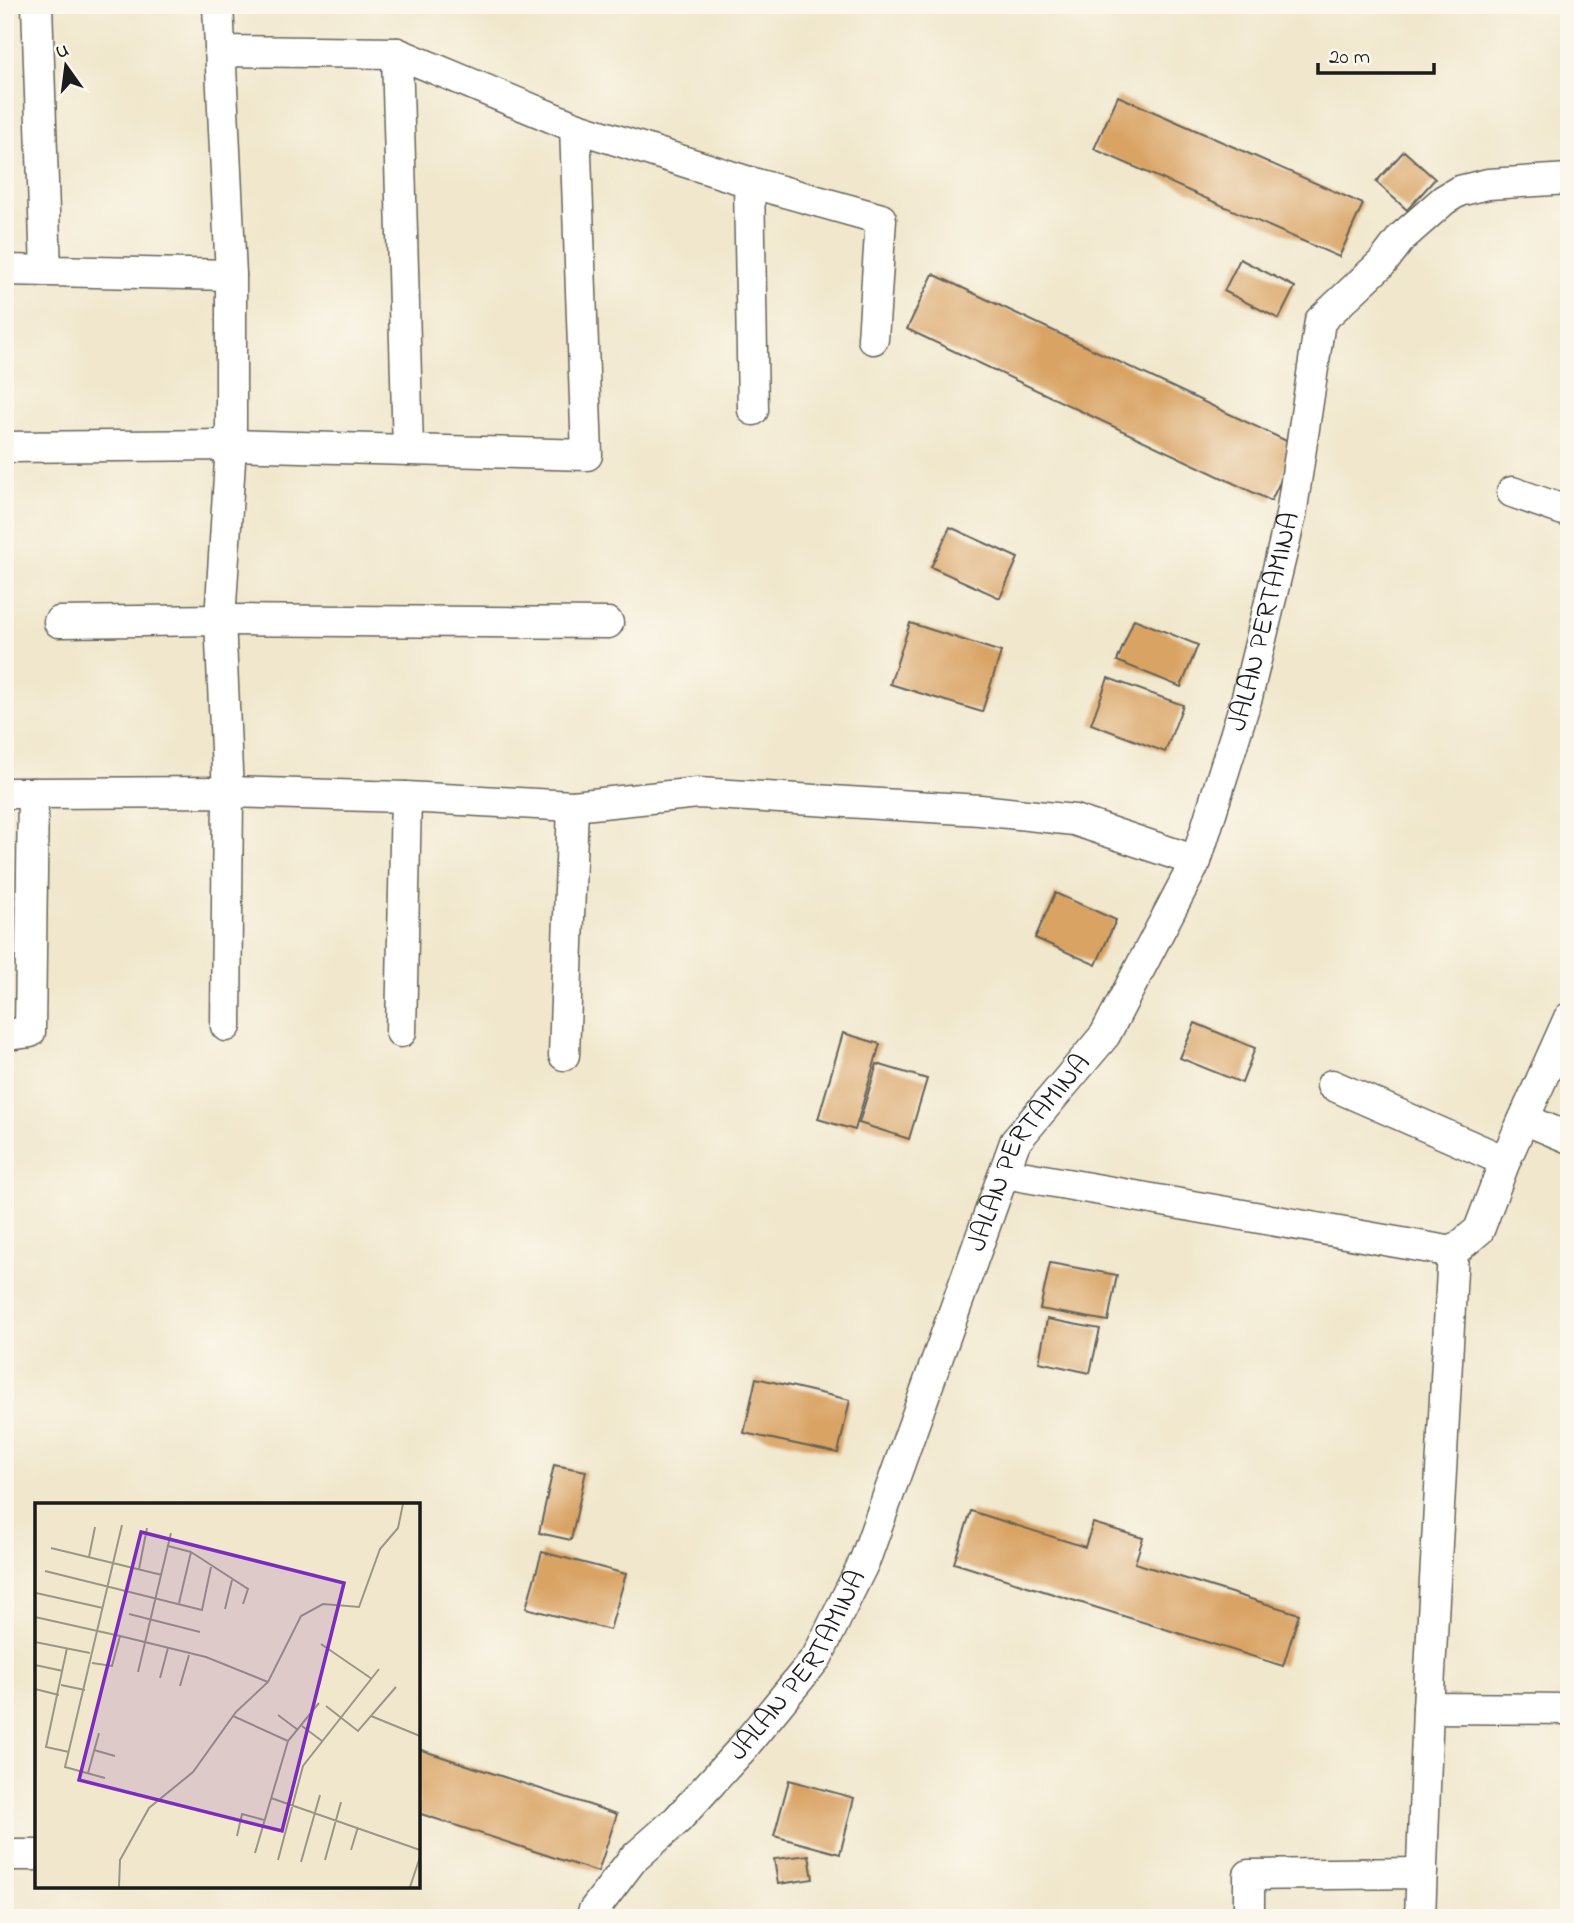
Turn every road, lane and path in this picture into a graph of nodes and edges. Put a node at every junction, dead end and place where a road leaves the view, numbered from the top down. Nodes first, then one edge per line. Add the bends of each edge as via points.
1 (37, 5) edge
2 (218, 5) edge
3 (220, 51) junction
4 (397, 53) junction
5 (575, 127) junction
6 (1569, 179) edge
7 (749, 181) junction
8 (5, 270) edge
9 (46, 271) junction
10 (231, 275) junction
11 (873, 339) dead end
12 (753, 410) dead end
13 (231, 445) junction
14 (5, 447) edge
15 (408, 450) junction
16 (1512, 492) dead end
17 (1569, 512) edge
18 (220, 620) junction
19 (60, 622) dead end
20 (608, 623) dead end
21 (228, 792) junction
22 (19, 793) edge
23 (406, 797) junction
24 (573, 806) junction
25 (1196, 861) junction
26 (1569, 1018) edge
27 (226, 1026) dead end
28 (401, 1032) dead end
29 (5, 1035) edge
30 (564, 1055) dead end
31 (1332, 1085) dead end
32 (1524, 1119) junction
33 (1569, 1139) edge
34 (1505, 1161) junction
35 (1004, 1173) junction
36 (1453, 1252) junction
37 (1428, 1708) junction
38 (1569, 1709) edge
39 (5, 1855) edge
40 (35, 1855) edge
41 (1422, 1873) junction
42 (591, 1918) edge
43 (1249, 1918) edge
44 (1420, 1918) edge

1 - 9 street
2 - 3 street
3 - 4 street
3 - 10 street
4 - 5 street
4 - 15 street
5 - 7 street
5 - 15 street via 587,455
6 - 25 street, JALAN PERTAMINA via 1488,184 1459,191 1402,237 1383,262 1320,321 1291,515 1247,697
7 - 11 street via 881,219
7 - 12 street
8 - 9 street
9 - 10 street
10 - 13 street
13 - 14 street
13 - 15 street
13 - 18 street
16 - 17 street
18 - 19 street
18 - 20 street
18 - 21 street
21 - 22 street
21 - 23 street
21 - 27 street
22 - 29 street via 30,1032
23 - 24 street
23 - 28 street
24 - 25 street via 698,793 980,810 1074,820
24 - 30 street
25 - 35 street, JALAN PERTAMINA via 1104,1035 1015,1142
26 - 32 street
31 - 34 street
32 - 33 street
32 - 34 street
34 - 36 street via 1479,1230
35 - 36 street
35 - 42 street, JALAN PERTAMINA via 865,1560 817,1657 741,1750 677,1820 632,1860
36 - 37 street
37 - 38 street
37 - 41 street
39 - 40 street
41 - 43 street via 1249,1875
41 - 44 street

